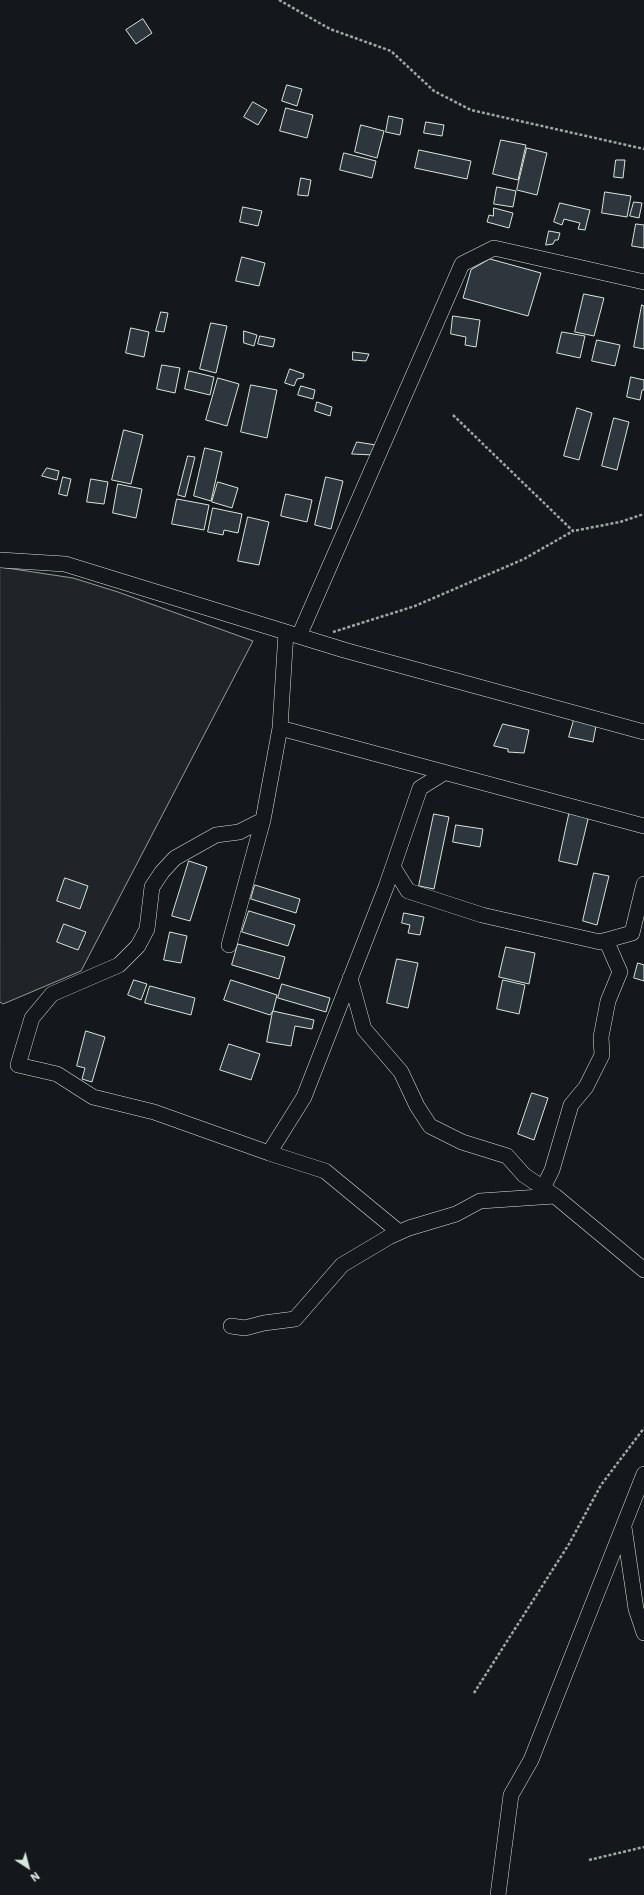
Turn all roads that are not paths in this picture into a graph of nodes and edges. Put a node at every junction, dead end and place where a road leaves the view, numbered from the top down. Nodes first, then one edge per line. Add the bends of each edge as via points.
1 (644, 282) edge
2 (0, 560) edge
3 (293, 634) junction
4 (280, 728) junction
5 (644, 732) edge
6 (444, 773) junction
7 (263, 820) junction
8 (644, 826) edge
9 (393, 867) junction
10 (644, 884) edge
11 (606, 940) junction
12 (229, 945) dead end
13 (350, 978) junction
14 (269, 1154) junction
15 (549, 1192) junction
16 (399, 1232) junction
17 (644, 1270) edge
18 (231, 1326) dead end
19 (644, 1474) edge
20 (623, 1526) junction
21 (640, 1607) edge
22 (644, 1633) edge
23 (498, 1895) edge

1 - 3 street via 494,248 462,264
2 - 3 street via 64,564
3 - 4 street
3 - 5 street
4 - 6 street
4 - 7 street
6 - 8 street
6 - 9 street via 420,788
7 - 12 street
7 - 14 street via 239,832 216,835 175,858 152,887 147,929 138,946 119,966 52,994 32,1018 18,1065 57,1074 93,1097 154,1112
9 - 11 street via 408,891 482,915 600,942
9 - 13 street
10 - 11 street via 632,933
11 - 15 street via 620,972 608,1001 601,1037 602,1055 586,1087 571,1105 552,1170
13 - 14 street via 304,1097
13 - 15 street via 364,1029 401,1072 430,1126 462,1142 507,1156 524,1175
14 - 16 street via 325,1171
15 - 16 street via 480,1201 456,1214
15 - 17 street
16 - 18 street via 342,1265 296,1319 245,1328
19 - 20 street
20 - 21 street
20 - 23 street via 531,1760 511,1795
21 - 22 street

